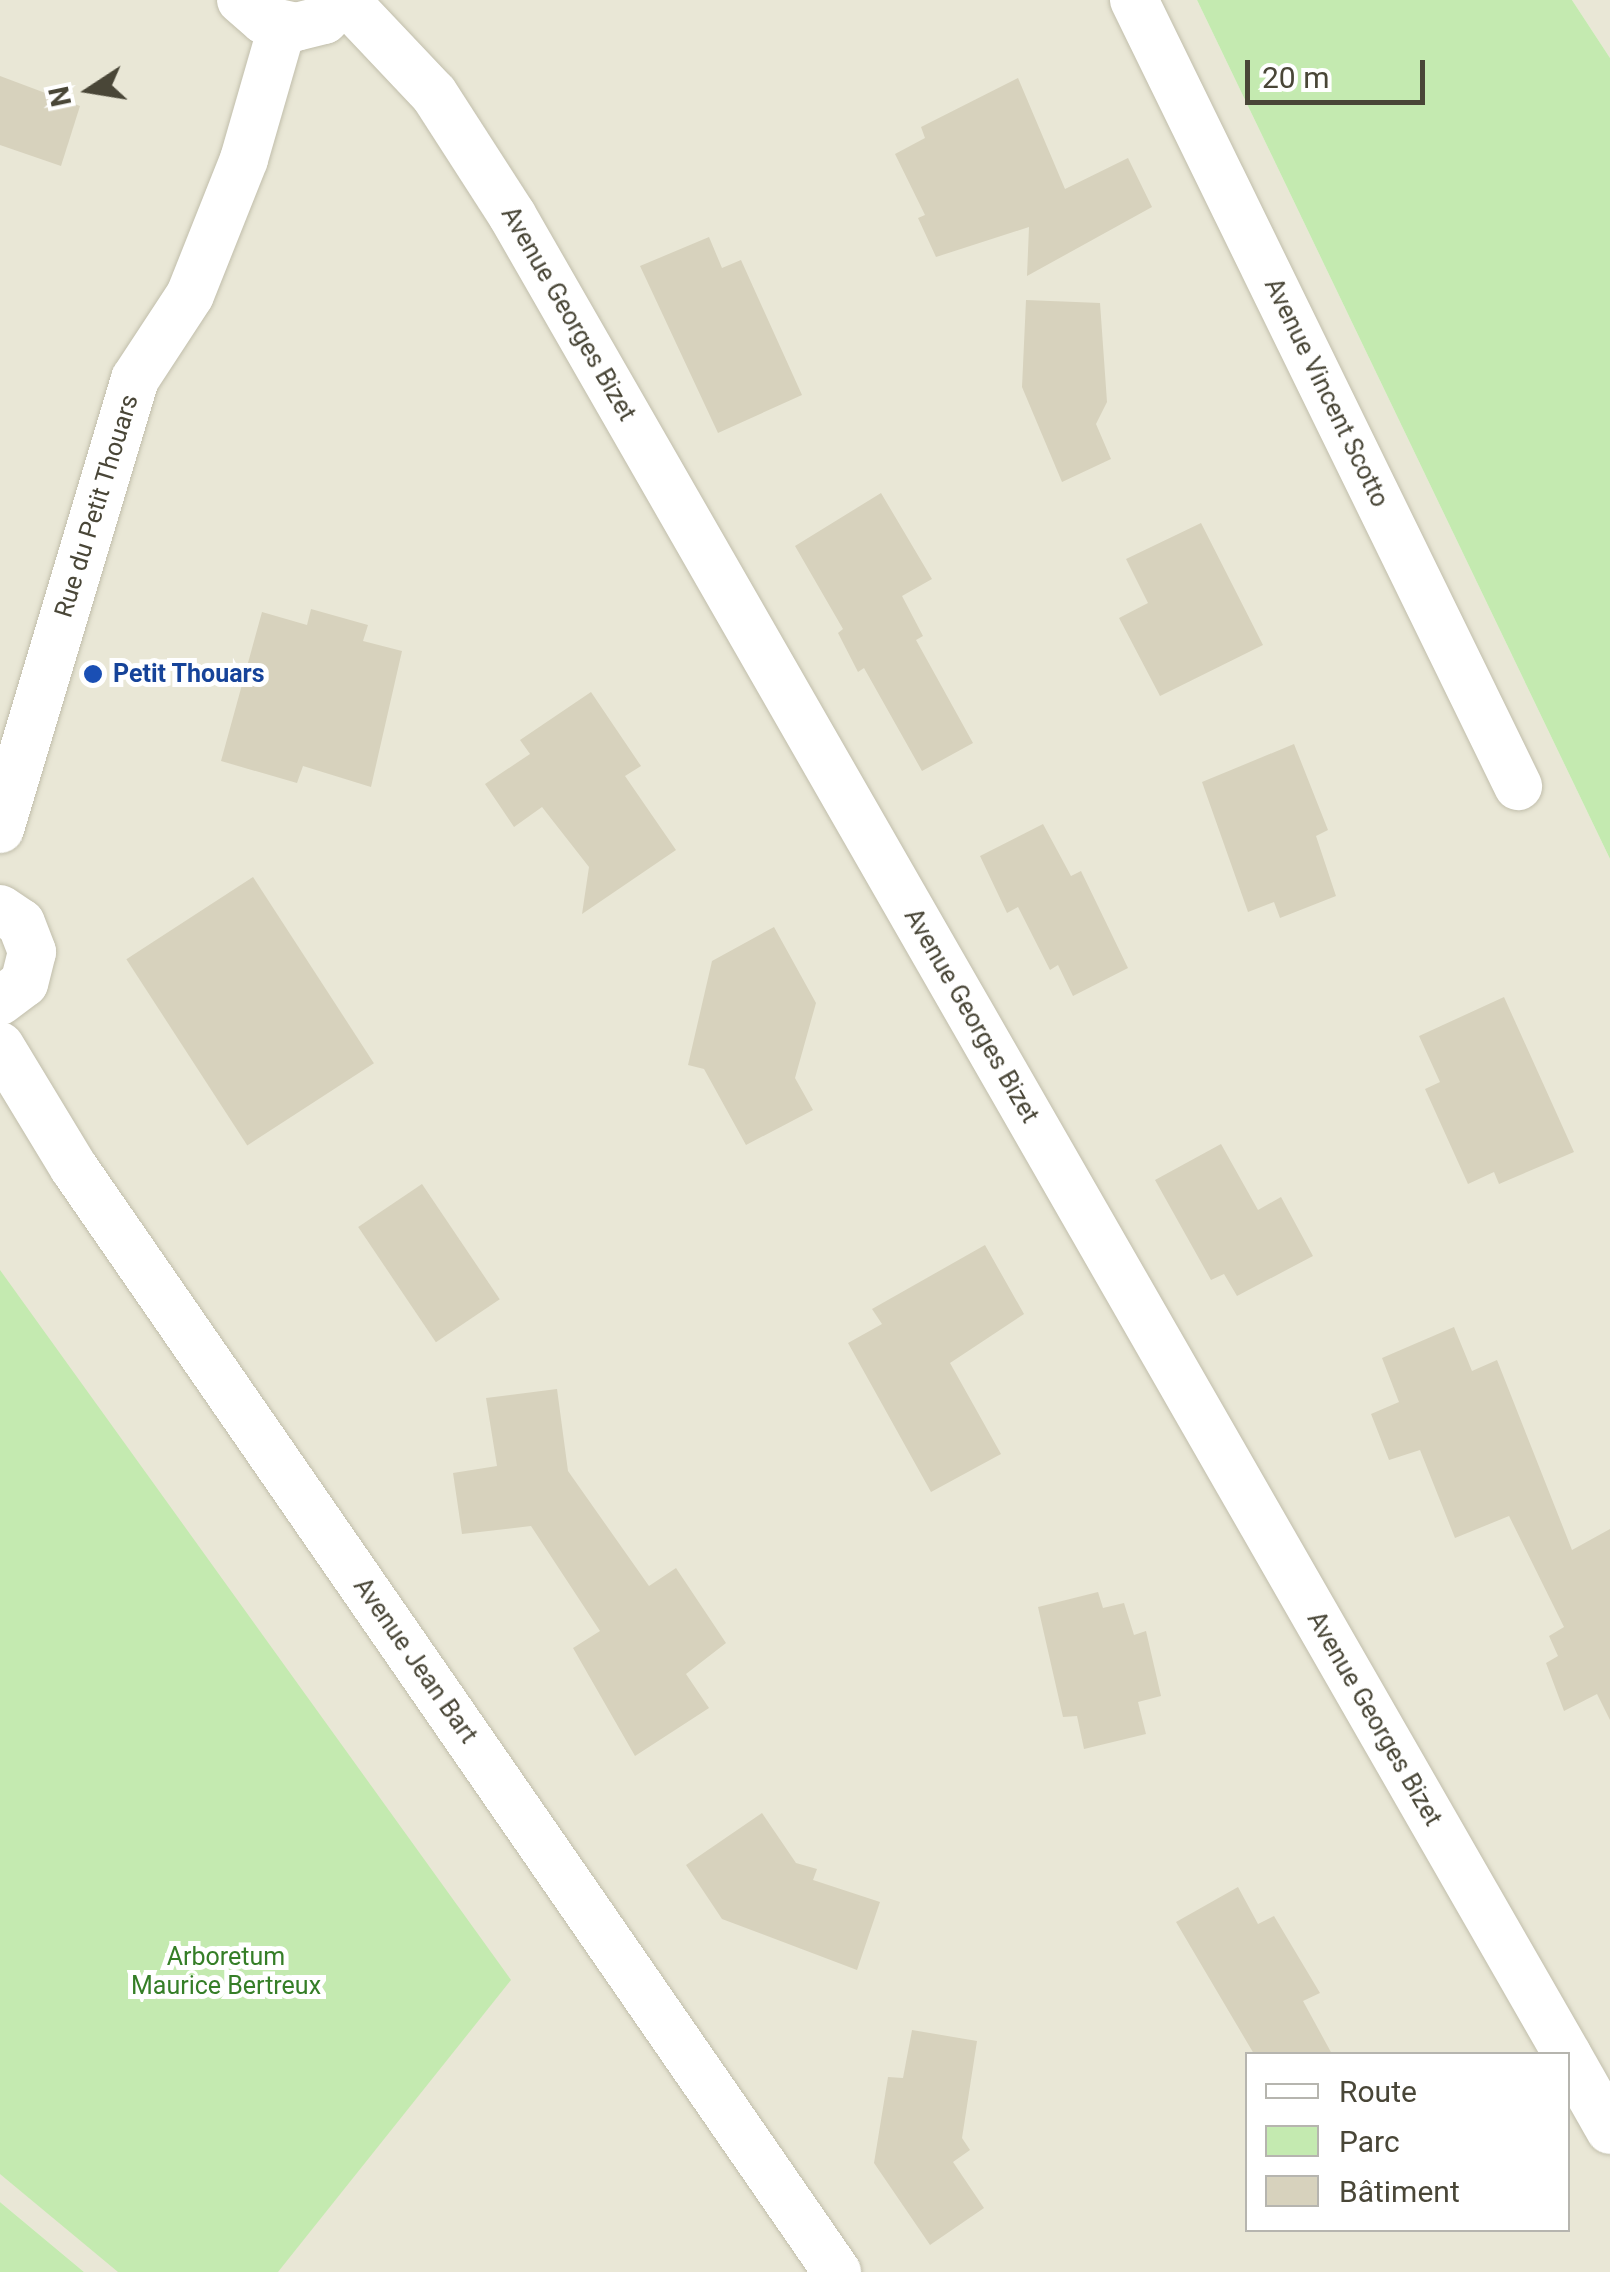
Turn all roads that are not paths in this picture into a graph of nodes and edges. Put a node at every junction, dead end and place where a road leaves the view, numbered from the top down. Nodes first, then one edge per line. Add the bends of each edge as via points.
1 (241, 0) edge
2 (345, 0) edge
3 (1134, 0) edge
4 (282, 26) junction
5 (1518, 786) dead end
6 (0, 829) edge
7 (0, 909) edge
8 (0, 1001) edge
9 (0, 1046) edge
10 (1565, 2052) edge
11 (1570, 2060) edge
12 (1610, 2130) edge
13 (838, 2272) edge

1 - 4 street
2 - 4 street via 324,20
2 - 10 street, Avenue Georges Bizet via 434,94 512,214
3 - 5 street, Avenue Vincent Scotto
4 - 6 street, Rue du Petit Thouars via 244,159 190,296 135,378
7 - 8 street via 21,923 32,952 24,983
9 - 13 street, Avenue Jean Bart via 74,1168
11 - 12 street, Avenue Georges Bizet

